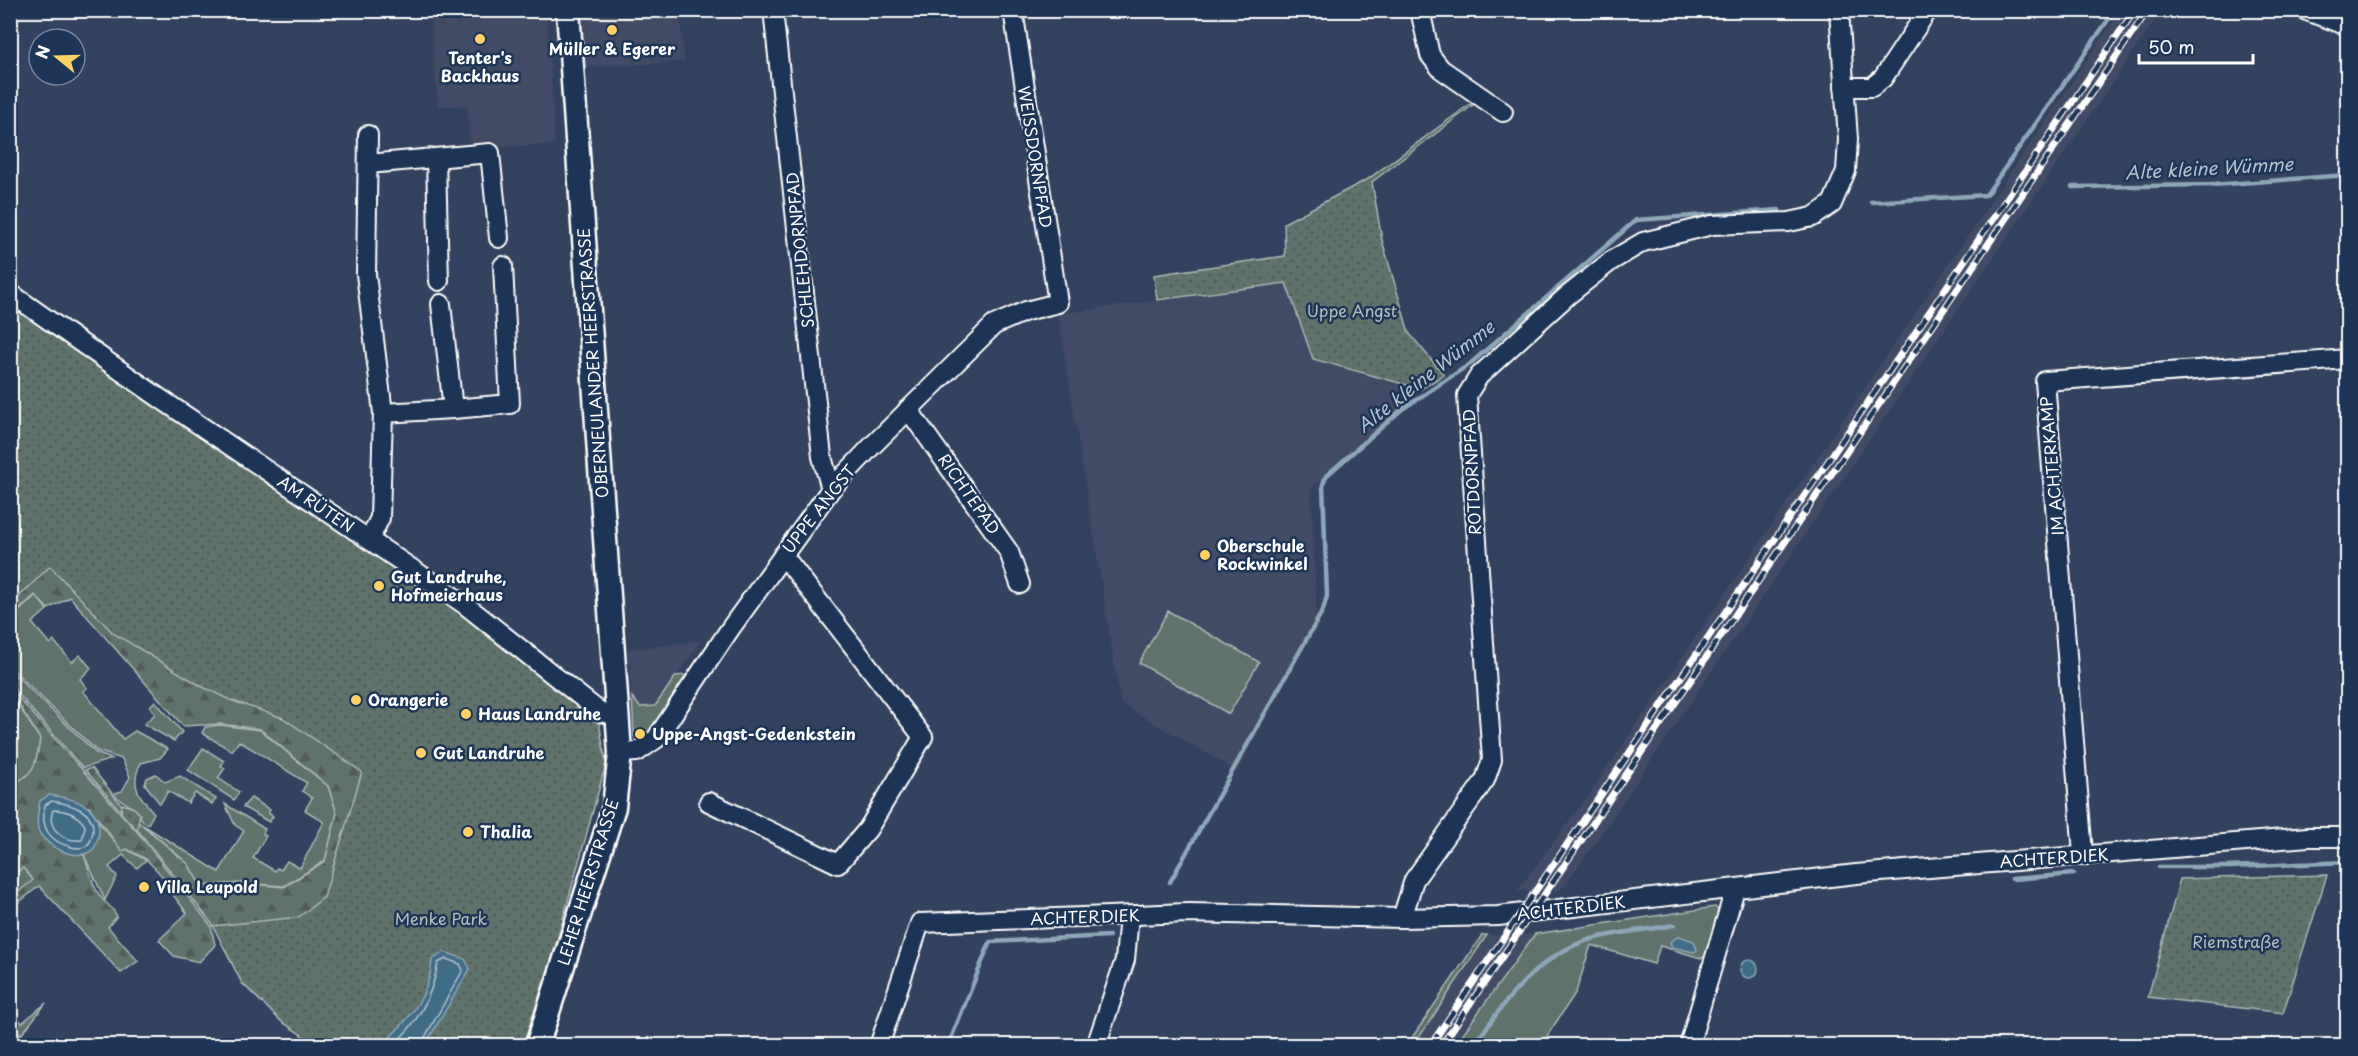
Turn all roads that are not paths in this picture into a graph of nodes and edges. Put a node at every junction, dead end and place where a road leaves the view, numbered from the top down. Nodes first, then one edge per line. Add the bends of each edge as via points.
1 (568, 10) edge
2 (773, 10) edge
3 (1013, 10) edge
4 (1420, 10) edge
5 (1839, 10) edge
6 (1928, 10) edge
7 (2304, 10) edge
8 (2348, 26) edge
9 (1844, 87) junction
10 (1503, 112) dead end
11 (368, 135) dead end
12 (436, 158) junction
13 (368, 164) junction
14 (499, 238) dead end
15 (502, 266) dead end
16 (439, 281) dead end
17 (10, 293) edge
18 (441, 303) dead end
19 (1058, 303) joint
20 (2348, 359) edge
21 (453, 409) junction
22 (908, 409) junction
23 (382, 413) junction
24 (831, 489) junction
25 (369, 540) junction
26 (783, 555) junction
27 (1020, 584) dead end
28 (619, 716) junction
29 (620, 753) junction
30 (709, 802) dead end
31 (2348, 837) edge
32 (2083, 854) junction
33 (1735, 889) junction
34 (1129, 916) junction
35 (1402, 918) junction
36 (10, 1040) edge
37 (17, 1046) edge
38 (537, 1046) edge
39 (879, 1046) edge
40 (1096, 1046) edge
41 (1689, 1046) edge

1 - 28 main road, OBERNEULANDER HEERSTRASSE
2 - 24 street, SCHLEHDORNPFAD via 822,457
3 - 19 street, WEISSDORNPFAD
4 - 10 street via 1430,55 1441,69
5 - 9 street, ROTDORNPFAD
6 - 9 street via 1883,78 1872,87
7 - 8 street
9 - 35 street, ROTDORNPFAD via 1846,171 1832,204 1813,217 1789,222 1712,225 1643,242 1566,296 1479,376 1467,395 1492,760 1485,780 1414,880
11 - 13 street
12 - 13 street
12 - 14 street via 490,153
12 - 16 street
13 - 23 street via 366,274
15 - 21 street via 510,404
17 - 25 street, AM RÜTEN
18 - 21 street
19 - 22 street, UPPE ANGST via 994,325
20 - 32 street, IM ACHTERKAMP via 2045,381
21 - 23 street
22 - 24 street, UPPE ANGST
22 - 27 street, RICHTEPAD via 1010,552
23 - 25 street via 380,518
24 - 26 street, UPPE ANGST
25 - 28 street, AM RÜTEN via 464,604 600,712
26 - 29 street, UPPE ANGST via 656,739 637,752
26 - 30 street via 923,737 868,829 838,864
28 - 29 main road, LEHER HEERSTRASSE
29 - 38 main road, LEHER HEERSTRASSE via 612,813
31 - 32 street, ACHTERDIEK
32 - 33 street, ACHTERDIEK
33 - 35 street, ACHTERDIEK via 1498,916
33 - 41 street
34 - 35 street, ACHTERDIEK via 1188,913
34 - 39 street, ACHTERDIEK via 921,923
34 - 40 street via 1125,960
36 - 37 street

